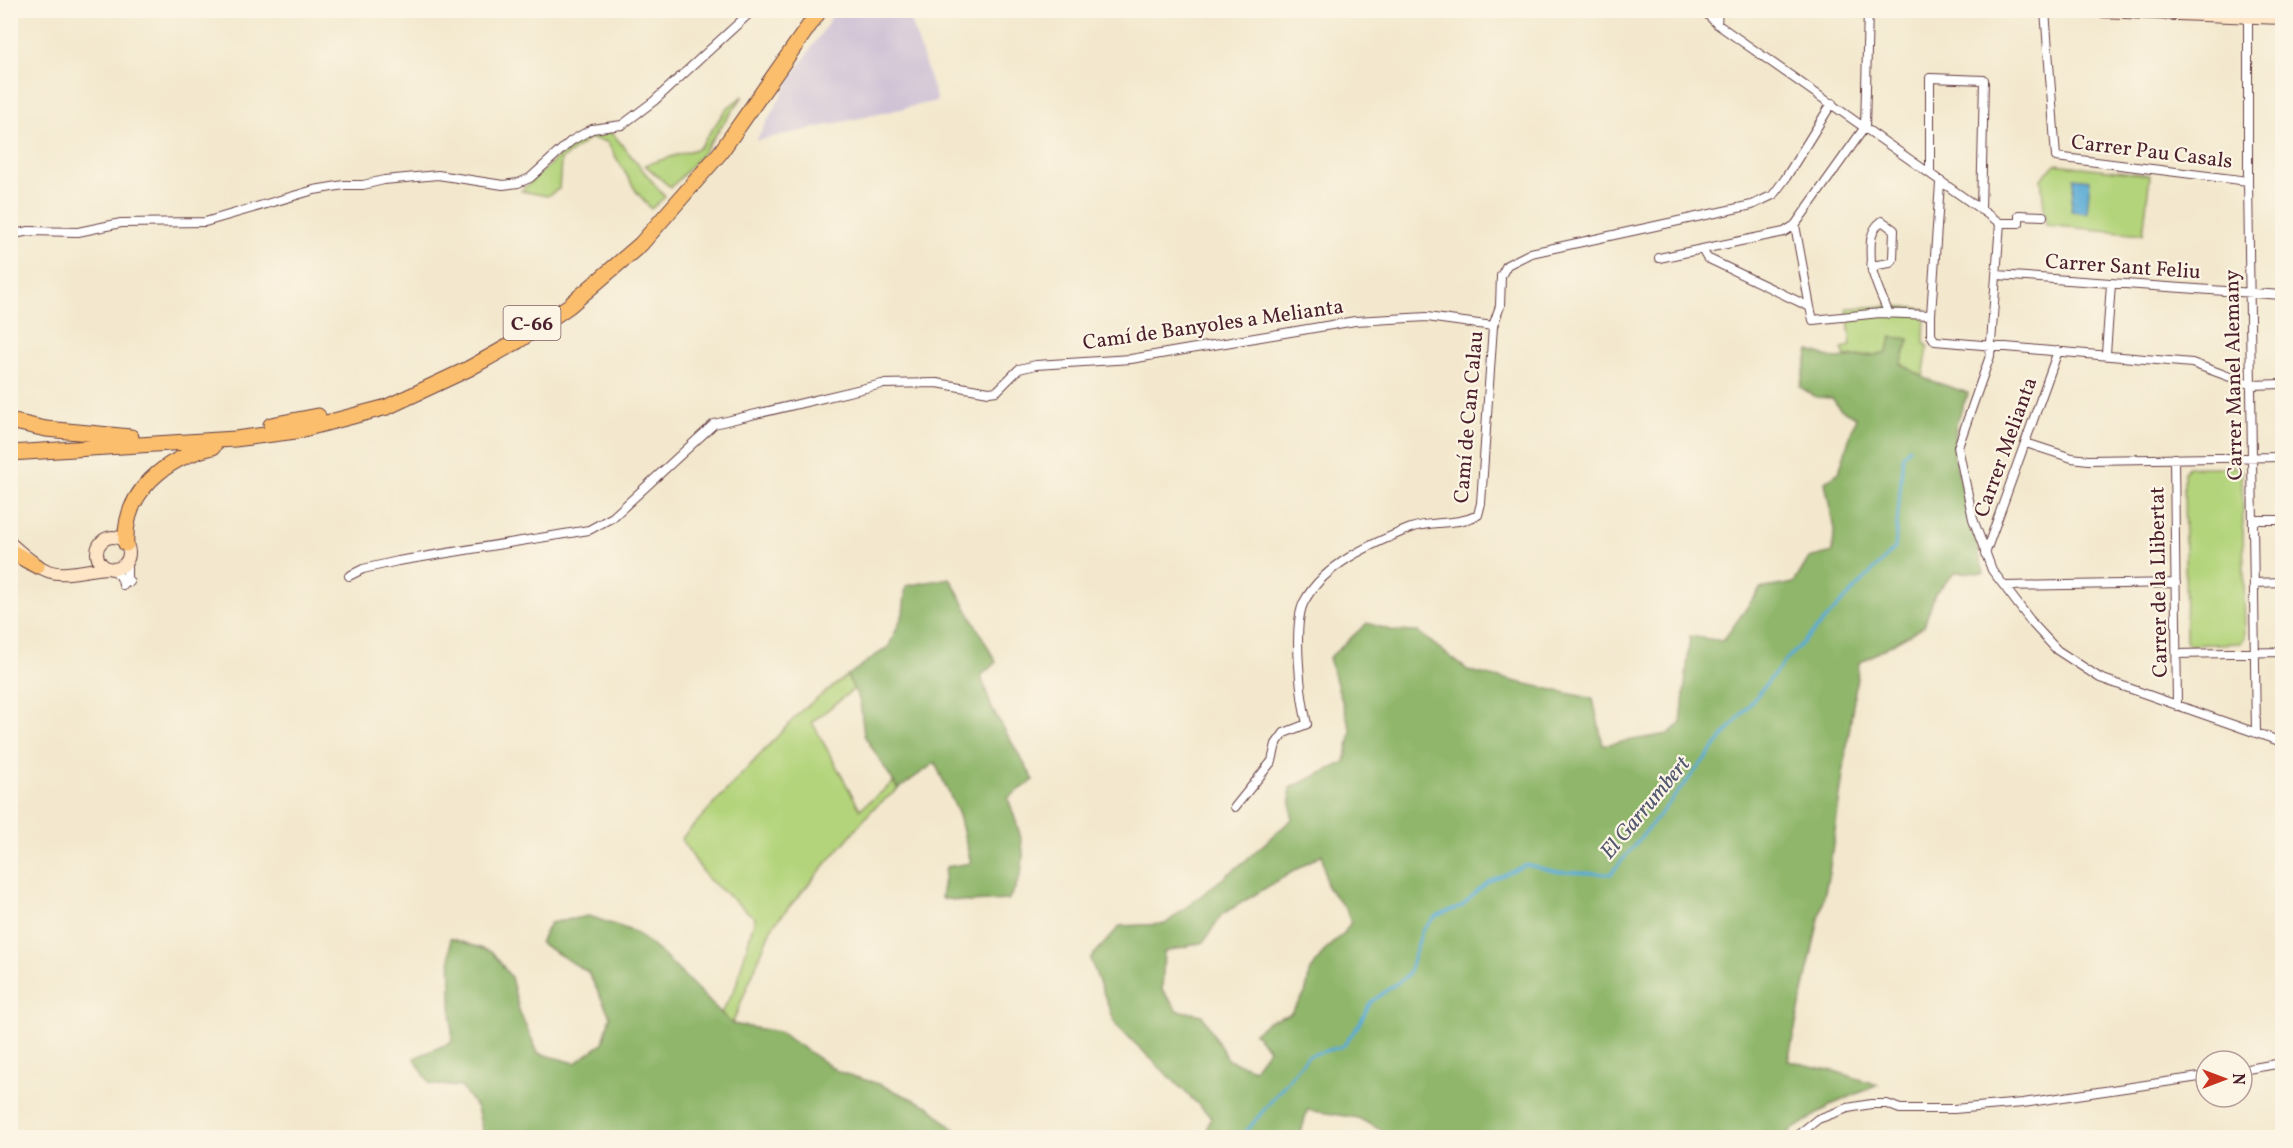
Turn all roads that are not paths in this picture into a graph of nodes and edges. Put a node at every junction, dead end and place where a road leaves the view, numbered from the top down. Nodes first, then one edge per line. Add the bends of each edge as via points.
1 (753, 10) edge
2 (811, 10) edge
3 (820, 10) edge
4 (1703, 10) edge
5 (1718, 10) edge
6 (1868, 10) edge
7 (2045, 10) edge
8 (2073, 10) edge
9 (2248, 17) junction
10 (2283, 18) edge
11 (1717, 24) junction
12 (1832, 103) junction
13 (1865, 127) junction
14 (1930, 173) junction
15 (2248, 181) junction
16 (1940, 183) junction
17 (1981, 210) junction
18 (2043, 216) dead end
19 (2000, 223) junction
20 (1795, 225) junction
21 (10, 235) edge
22 (1703, 251) junction
23 (1659, 258) dead end
24 (1872, 271) junction
25 (1998, 275) junction
26 (2111, 284) junction
27 (2249, 293) junction
28 (2283, 295) edge
29 (1810, 307) junction
30 (1889, 314) junction
31 (1931, 315) junction
32 (1493, 326) junction
33 (1991, 345) junction
34 (2058, 351) junction
35 (2106, 354) junction
36 (2283, 384) edge
37 (2252, 385) junction
38 (10, 421) edge
39 (131, 437) junction
40 (253, 437) junction
41 (2026, 443) junction
42 (10, 445) edge
43 (10, 453) edge
44 (2283, 457) edge
45 (2174, 458) junction
46 (2252, 458) junction
47 (2254, 520) junction
48 (2283, 520) edge
49 (10, 543) edge
50 (126, 544) junction
51 (10, 551) edge
52 (96, 553) junction
53 (1985, 554) junction
54 (127, 561) junction
55 (37, 566) junction
56 (109, 569) junction
57 (83, 571) junction
58 (349, 576) dead end
59 (2283, 582) edge
60 (2176, 583) junction
61 (2255, 583) junction
62 (2005, 586) junction
63 (2283, 652) edge
64 (2255, 653) junction
65 (2177, 654) junction
66 (2177, 706) junction
67 (2256, 733) junction
68 (2283, 742) edge
69 (1235, 807) dead end
70 (2283, 1063) edge
71 (2254, 1068) edge
72 (2194, 1078) edge
73 (1794, 1137) edge

1 - 21 street via 654,101 622,124 592,129 571,141 530,178 503,185 438,175 344,184 205,222 121,223 78,232 29,231
2 - 39 highway, C-66 via 714,148 655,219 591,280 514,335 411,387 342,410 269,426
3 - 40 highway, C-66 via 688,193 618,266 569,306 483,361 387,407 306,429
4 - 11 street
5 - 11 street
6 - 13 street
7 - 15 street, Carrer Pau Casals via 2056,158
8 - 9 street
9 - 10 street
9 - 15 street, Carrer Manel Alemany
11 - 12 street
12 - 13 street
12 - 32 street, Camí de Can Calau via 1773,195 1752,204 1531,253 1507,265 1501,276 1500,306
13 - 14 street
13 - 20 street
14 - 16 street
14 - 17 street via 1930,78 1984,80
15 - 27 street, Carrer Manel Alemany
16 - 17 street
16 - 31 street
17 - 19 street
18 - 19 street via 2019,215 2019,223
19 - 25 street
20 - 22 street via 1784,232
20 - 29 street
22 - 23 street
22 - 29 street via 1707,258
24 - 24 street via 1871,235 1882,220 1894,230 1893,259
24 - 30 street
25 - 26 street, Carrer Sant Feliu
25 - 33 street
26 - 27 street, Carrer Sant Feliu
26 - 35 street
27 - 28 street, Carrer Sant Feliu
27 - 37 street, Carrer Manel Alemany
29 - 30 street via 1813,320
30 - 31 street
31 - 33 street via 1935,341
32 - 58 street, Camí de Banyoles a Melianta via 1427,317 1355,321 1131,359 1036,365 1019,369 997,391 989,392 938,383 882,384 714,424 614,517 589,530 398,561
32 - 69 street, Camí de Can Calau via 1478,515 1463,522 1413,527 1346,559 1326,575 1304,603 1300,624 1299,675 1307,724 1284,733 1276,744 1272,761
33 - 34 street
33 - 53 street via 1958,447 1972,519
34 - 35 street
34 - 41 street, Carrer Melianta
35 - 37 street via 2192,363
36 - 37 street
37 - 46 street, Carrer Manel Alemany
38 - 39 highway via 46,429
39 - 42 highway, C-66
40 - 43 highway, C-66
40 - 50 highway via 184,455 159,470 148,482 128,521
41 - 45 street via 2072,458
41 - 53 street, Carrer Melianta
44 - 46 street
45 - 46 street
45 - 60 street, Carrer de la Llibertat
46 - 47 street, Carrer Manel Alemany
47 - 48 street
47 - 61 street, Carrer Manel Alemany
49 - 55 street
50 - 52 street via 118,538 108,538 100,543
50 - 54 street
51 - 55 highway
52 - 56 street via 99,562
52 - 57 street
53 - 62 street
54 - 56 street
54 - 56 street via 126,584
55 - 57 street via 63,575
56 - 57 street
59 - 61 street
60 - 62 street
60 - 65 street, Carrer de la Llibertat
61 - 64 street, Carrer Manel Alemany
62 - 66 street via 2057,650 2078,665 2100,678
63 - 64 street
64 - 65 street
64 - 67 street, Carrer Manel Alemany
65 - 66 street, Carrer de la Llibertat
66 - 67 street
67 - 68 street
70 - 71 street
72 - 73 street via 1954,1109 1900,1109 1871,1104 1818,1119

